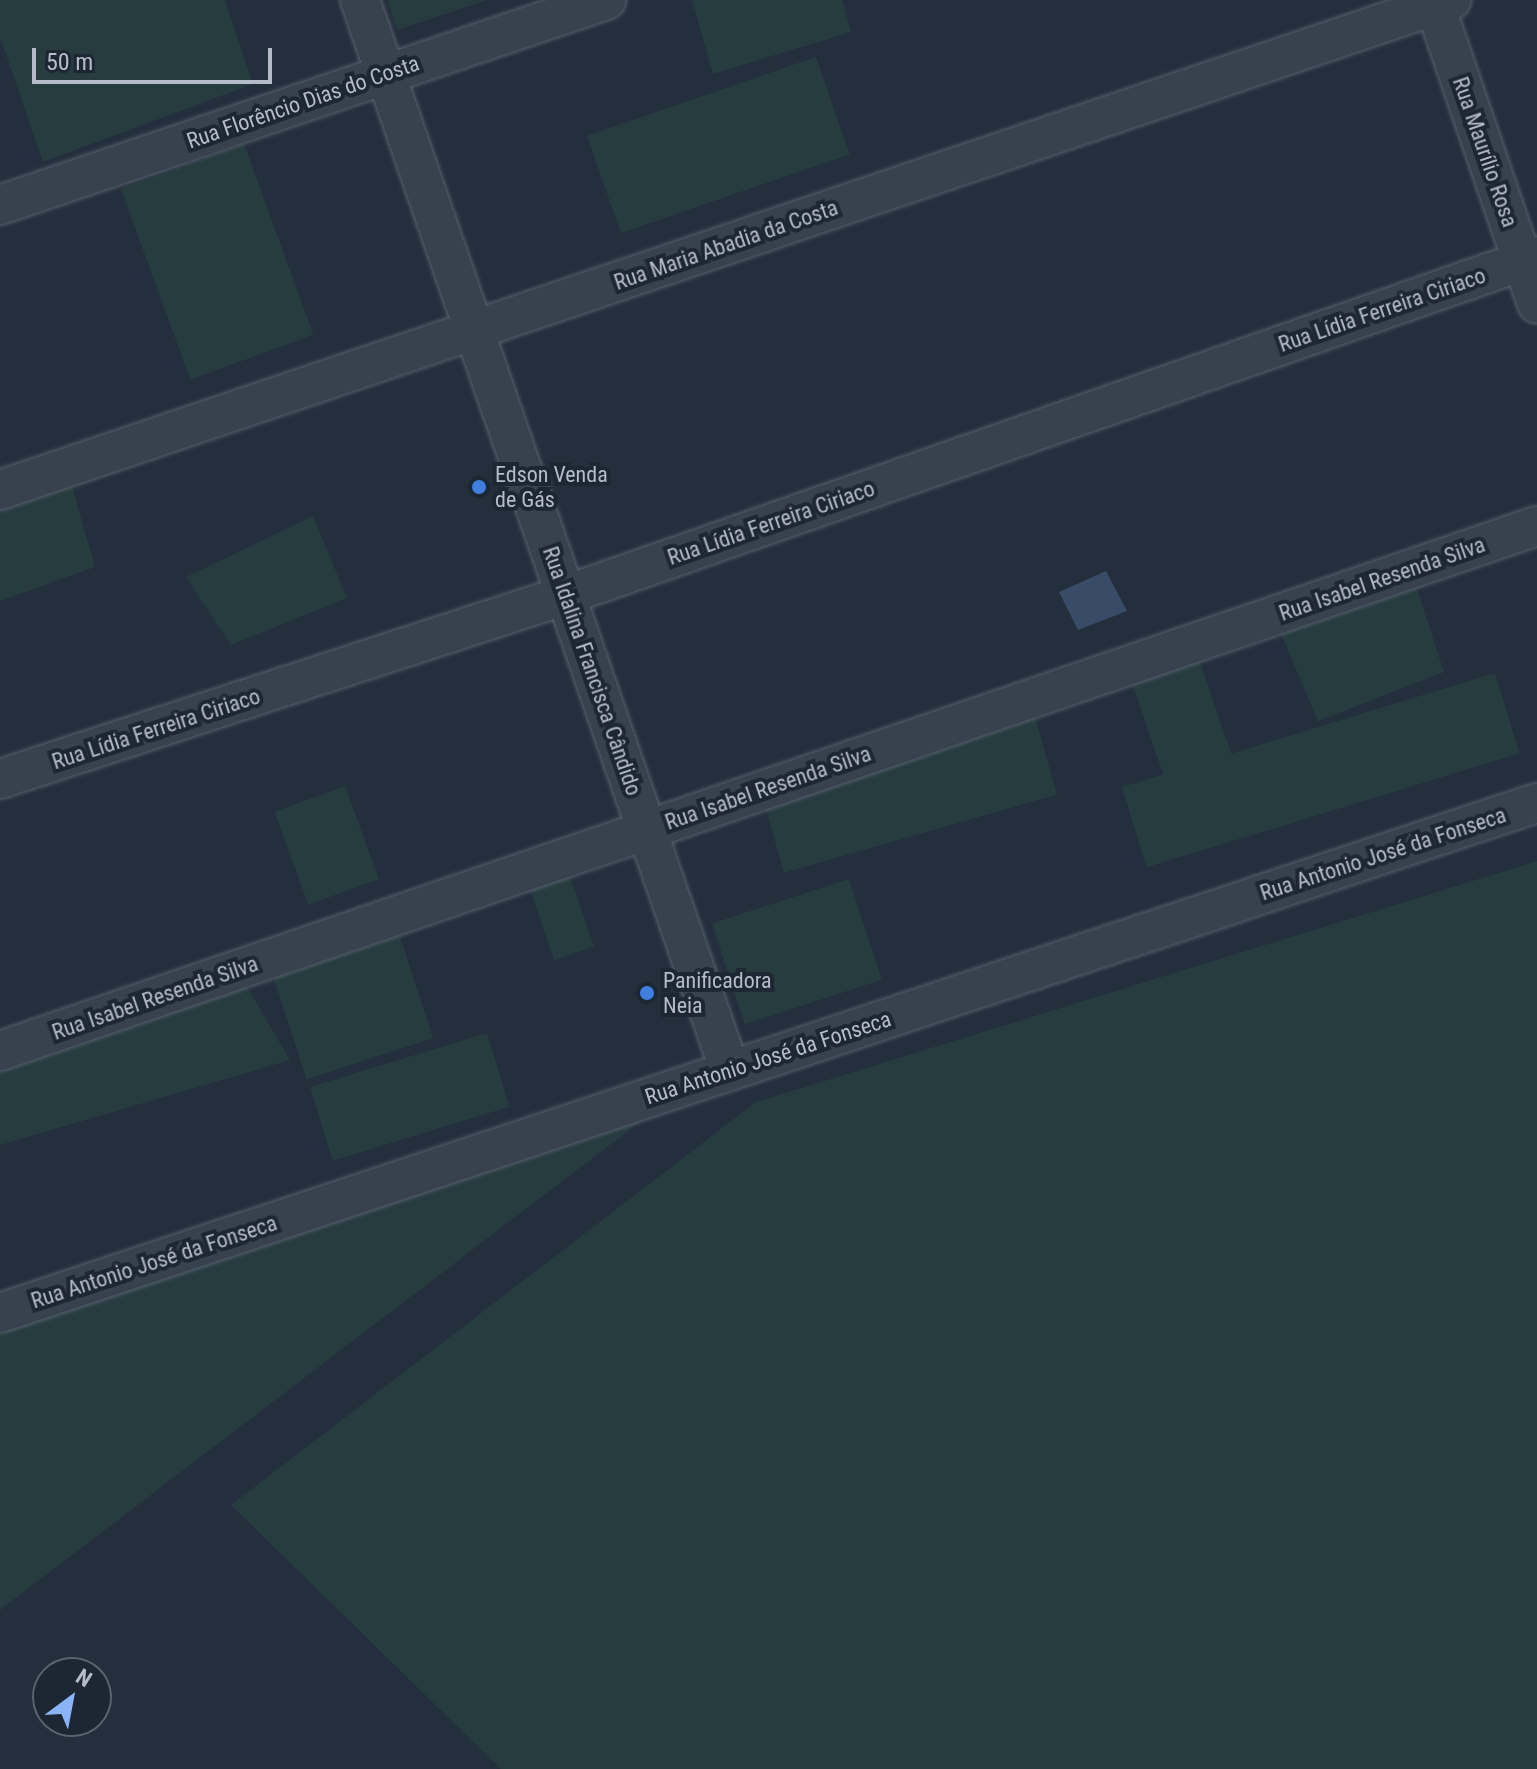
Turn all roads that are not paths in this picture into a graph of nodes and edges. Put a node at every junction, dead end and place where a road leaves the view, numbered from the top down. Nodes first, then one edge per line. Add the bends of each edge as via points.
1 (360, 0) edge
2 (606, 0) edge
3 (1439, 2) edge
4 (386, 74) junction
5 (0, 205) edge
6 (1530, 258) edge
7 (1537, 304) edge
8 (474, 330) junction
9 (0, 490) edge
10 (1537, 526) edge
11 (566, 595) junction
12 (0, 779) edge
13 (1537, 803) edge
14 (647, 830) junction
15 (0, 1051) edge
16 (730, 1071) junction
17 (0, 1313) edge

1 - 4 street, Rua Idalina Francisca Cândido
2 - 4 street, Rua Florêncio Dias do Costa
3 - 6 street, Rua Maurílio Rosa
3 - 8 street, Rua Maria Abadia da Costa
4 - 5 street, Rua Florêncio Dias do Costa
4 - 8 street, Rua Idalina Francisca Cândido
6 - 7 street, Rua Maurílio Rosa
6 - 11 street, Rua Lídia Ferreira Ciriaco
8 - 9 street, Rua Maria Abadia da Costa
8 - 11 street, Rua Idalina Francisca Cândido
10 - 14 street, Rua Isabel Resenda Silva
11 - 12 street, Rua Lídia Ferreira Ciriaco
11 - 14 street, Rua Idalina Francisca Cândido
13 - 16 street, Rua Antonio José da Fonseca
14 - 15 street, Rua Isabel Resenda Silva
14 - 16 street, Rua Idalina Francisca Cândido
16 - 17 street, Rua Antonio José da Fonseca

